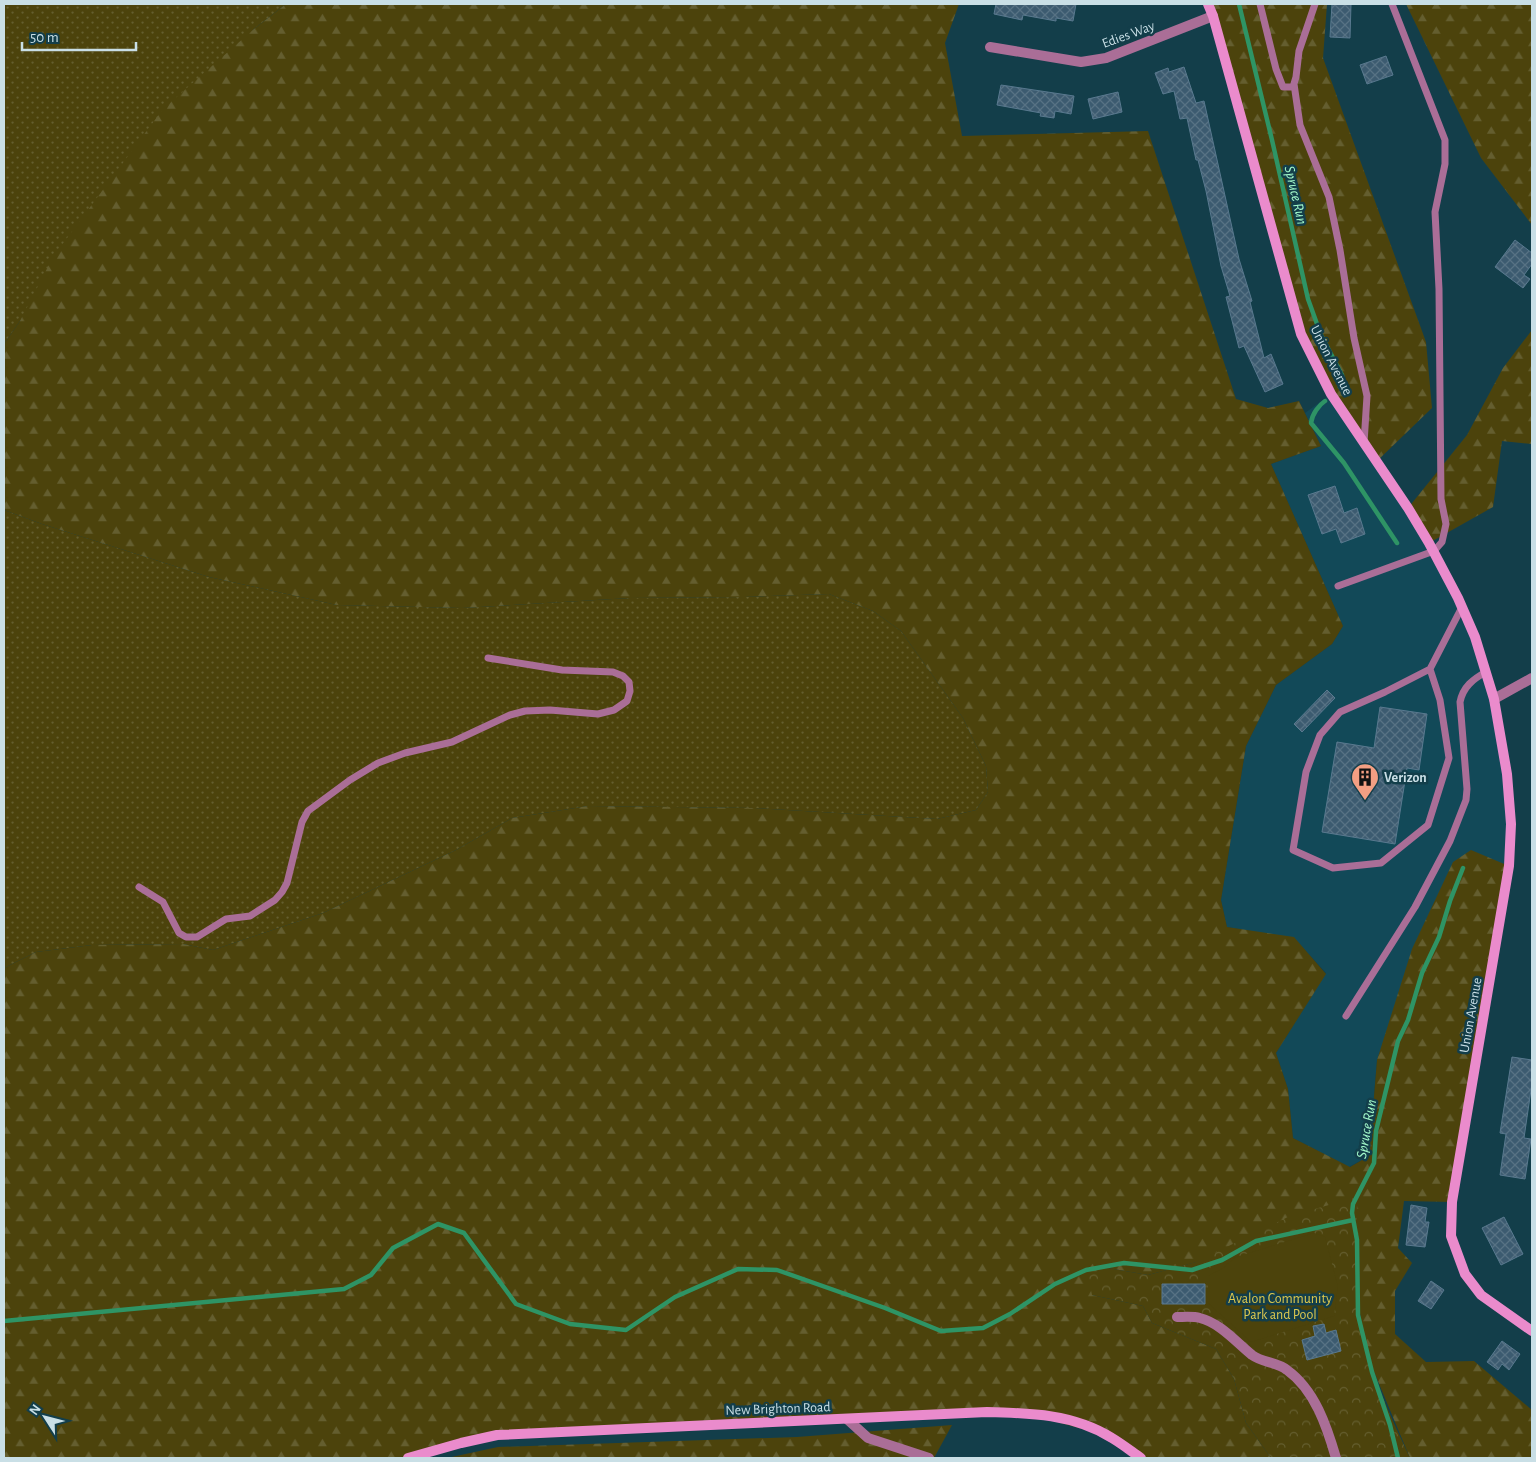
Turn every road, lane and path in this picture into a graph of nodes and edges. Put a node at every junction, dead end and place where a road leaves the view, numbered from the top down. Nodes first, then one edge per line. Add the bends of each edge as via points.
1 (1208, 4) edge
2 (1260, 4) edge
3 (1315, 4) edge
4 (1392, 4) edge
5 (1213, 16) junction
6 (990, 47) dead end
7 (1294, 84) junction
8 (1364, 443) junction
9 (1434, 551) junction
10 (1338, 586) dead end
11 (1462, 608) junction
12 (488, 658) dead end
13 (1430, 669) junction
14 (1486, 672) junction
15 (1532, 678) edge
16 (1494, 700) junction
17 (139, 887) dead end
18 (1346, 1016) dead end
19 (1177, 1317) dead end
20 (1532, 1331) edge
21 (847, 1419) junction
22 (408, 1458) edge
23 (929, 1458) edge
24 (1141, 1458) edge
25 (1336, 1458) edge

1 - 5 street, Union Avenue
2 - 7 lane via 1283,87 1293,87
3 - 7 lane via 1299,51
4 - 9 lane via 1445,140 1435,212 1441,499 1446,524 1442,542
5 - 6 street, Edies Way via 1106,58 1081,62
5 - 8 street, Union Avenue via 1301,334 1332,394
7 - 8 lane via 1300,125 1329,197 1340,250 1367,396
8 - 9 street, Union Avenue
9 - 10 lane
9 - 11 street, Union Avenue
11 - 13 lane
11 - 14 street, Union Avenue
12 - 17 lane via 562,670 613,672 629,682 630,691 627,700 614,710 598,714 525,711 452,742 405,752 378,763 306,814 287,883 275,900 250,916 226,919 197,938 179,933 163,902
13 - 13 lane via 1340,712 1320,735 1306,772 1293,850 1332,868 1381,863 1428,825 1449,758 1440,700
14 - 16 street, Union Avenue
14 - 18 lane via 1467,686 1461,696 1467,789 1462,812 1414,908
15 - 16 street
16 - 20 street, Union Avenue via 1508,782 1509,866 1452,1202 1451,1236 1465,1274 1481,1295
19 - 25 street via 1199,1317 1212,1323 1255,1357 1288,1370 1314,1402
21 - 22 street, New Brighton Road via 497,1435
21 - 23 street via 868,1438
21 - 24 street, New Brighton Road via 987,1412 1054,1416 1073,1420 1111,1437

